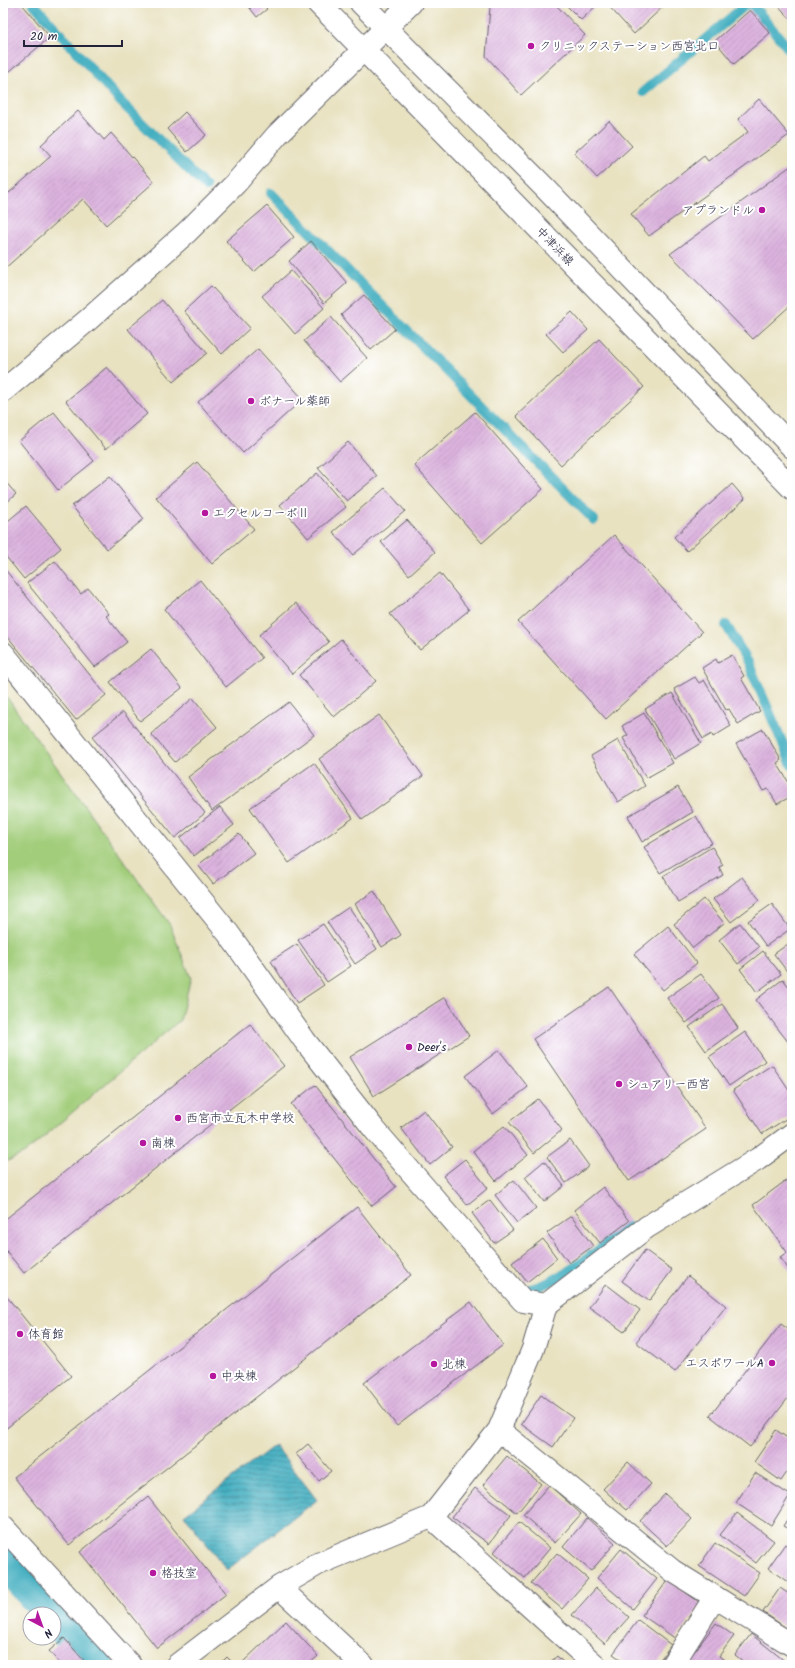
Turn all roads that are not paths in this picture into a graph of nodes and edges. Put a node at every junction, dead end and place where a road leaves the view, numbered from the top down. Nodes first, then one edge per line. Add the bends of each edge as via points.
1 (318, 3) edge
2 (361, 3) edge
3 (411, 3) edge
4 (385, 28) junction
5 (362, 50) junction
6 (3, 391) edge
7 (792, 447) edge
8 (792, 488) edge
9 (3, 653) edge
10 (792, 1134) edge
11 (546, 1305) junction
12 (499, 1430) junction
13 (431, 1516) junction
14 (3, 1527) edge
15 (279, 1587) junction
16 (715, 1597) junction
17 (792, 1645) edge
18 (130, 1665) edge
19 (177, 1665) edge
20 (363, 1665) edge
21 (595, 1665) edge
22 (672, 1665) edge

1 - 5 street, 中津浜線
2 - 4 street
3 - 4 street
4 - 5 street
4 - 7 street via 547,190
5 - 6 street via 277,135 236,183 187,232
5 - 8 street, 中津浜線
9 - 11 street via 228,934 305,1041 374,1129 523,1301
10 - 11 street via 758,1160 647,1227
11 - 12 street via 533,1349
12 - 13 street
12 - 16 street via 673,1571
13 - 15 street via 318,1564
13 - 21 street
14 - 18 street
15 - 19 street
15 - 20 street
16 - 17 street
16 - 22 street

